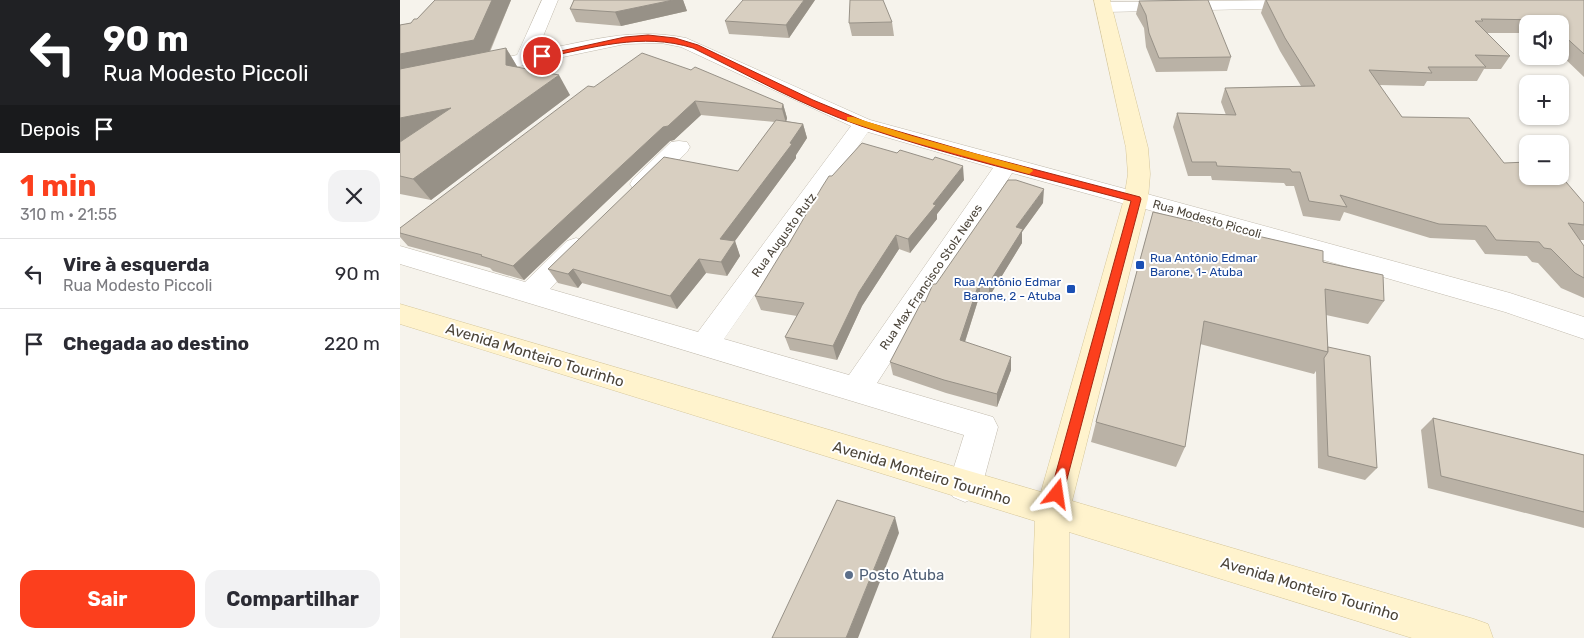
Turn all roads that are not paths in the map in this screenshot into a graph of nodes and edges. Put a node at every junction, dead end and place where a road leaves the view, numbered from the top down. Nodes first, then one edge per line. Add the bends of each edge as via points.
1 (550, 0) edge
2 (1103, 3) edge
3 (1313, 5) edge
4 (661, 38) junction
5 (638, 56) edge
6 (525, 59) junction
7 (458, 73) edge
8 (863, 124) junction
9 (679, 147) dead end
10 (1006, 165) junction
11 (1136, 199) junction
12 (625, 200) edge
13 (590, 234) edge
14 (400, 255) edge
15 (529, 294) junction
16 (400, 314) edge
17 (1584, 328) edge
18 (704, 345) junction
19 (856, 390) junction
20 (965, 486) junction
21 (1052, 512) junction
22 (1050, 638) edge
23 (1474, 638) edge

1 - 6 street
2 - 3 street
2 - 11 main road via 1137,148 1139,174
4 - 5 street
4 - 6 street, Rua Modesto Piccoli via 625,39
4 - 8 street, Rua Modesto Piccoli via 696,46
6 - 7 street, Rua Modesto Piccoli
8 - 10 street, Rua Modesto Piccoli
8 - 18 street, Rua Augusto Rutz
9 - 12 street
10 - 11 street, Rua Modesto Piccoli
10 - 19 street, Rua Max Francisco Stolz Neves
11 - 17 street, Rua Modesto Piccoli via 1510,303
11 - 21 main road
13 - 15 street
14 - 15 street
15 - 18 street
16 - 20 main road, Avenida Monteiro Tourinho
18 - 19 street
19 - 20 street via 982,427
20 - 21 main road, Avenida Monteiro Tourinho
21 - 22 main road
21 - 23 main road, Avenida Monteiro Tourinho

